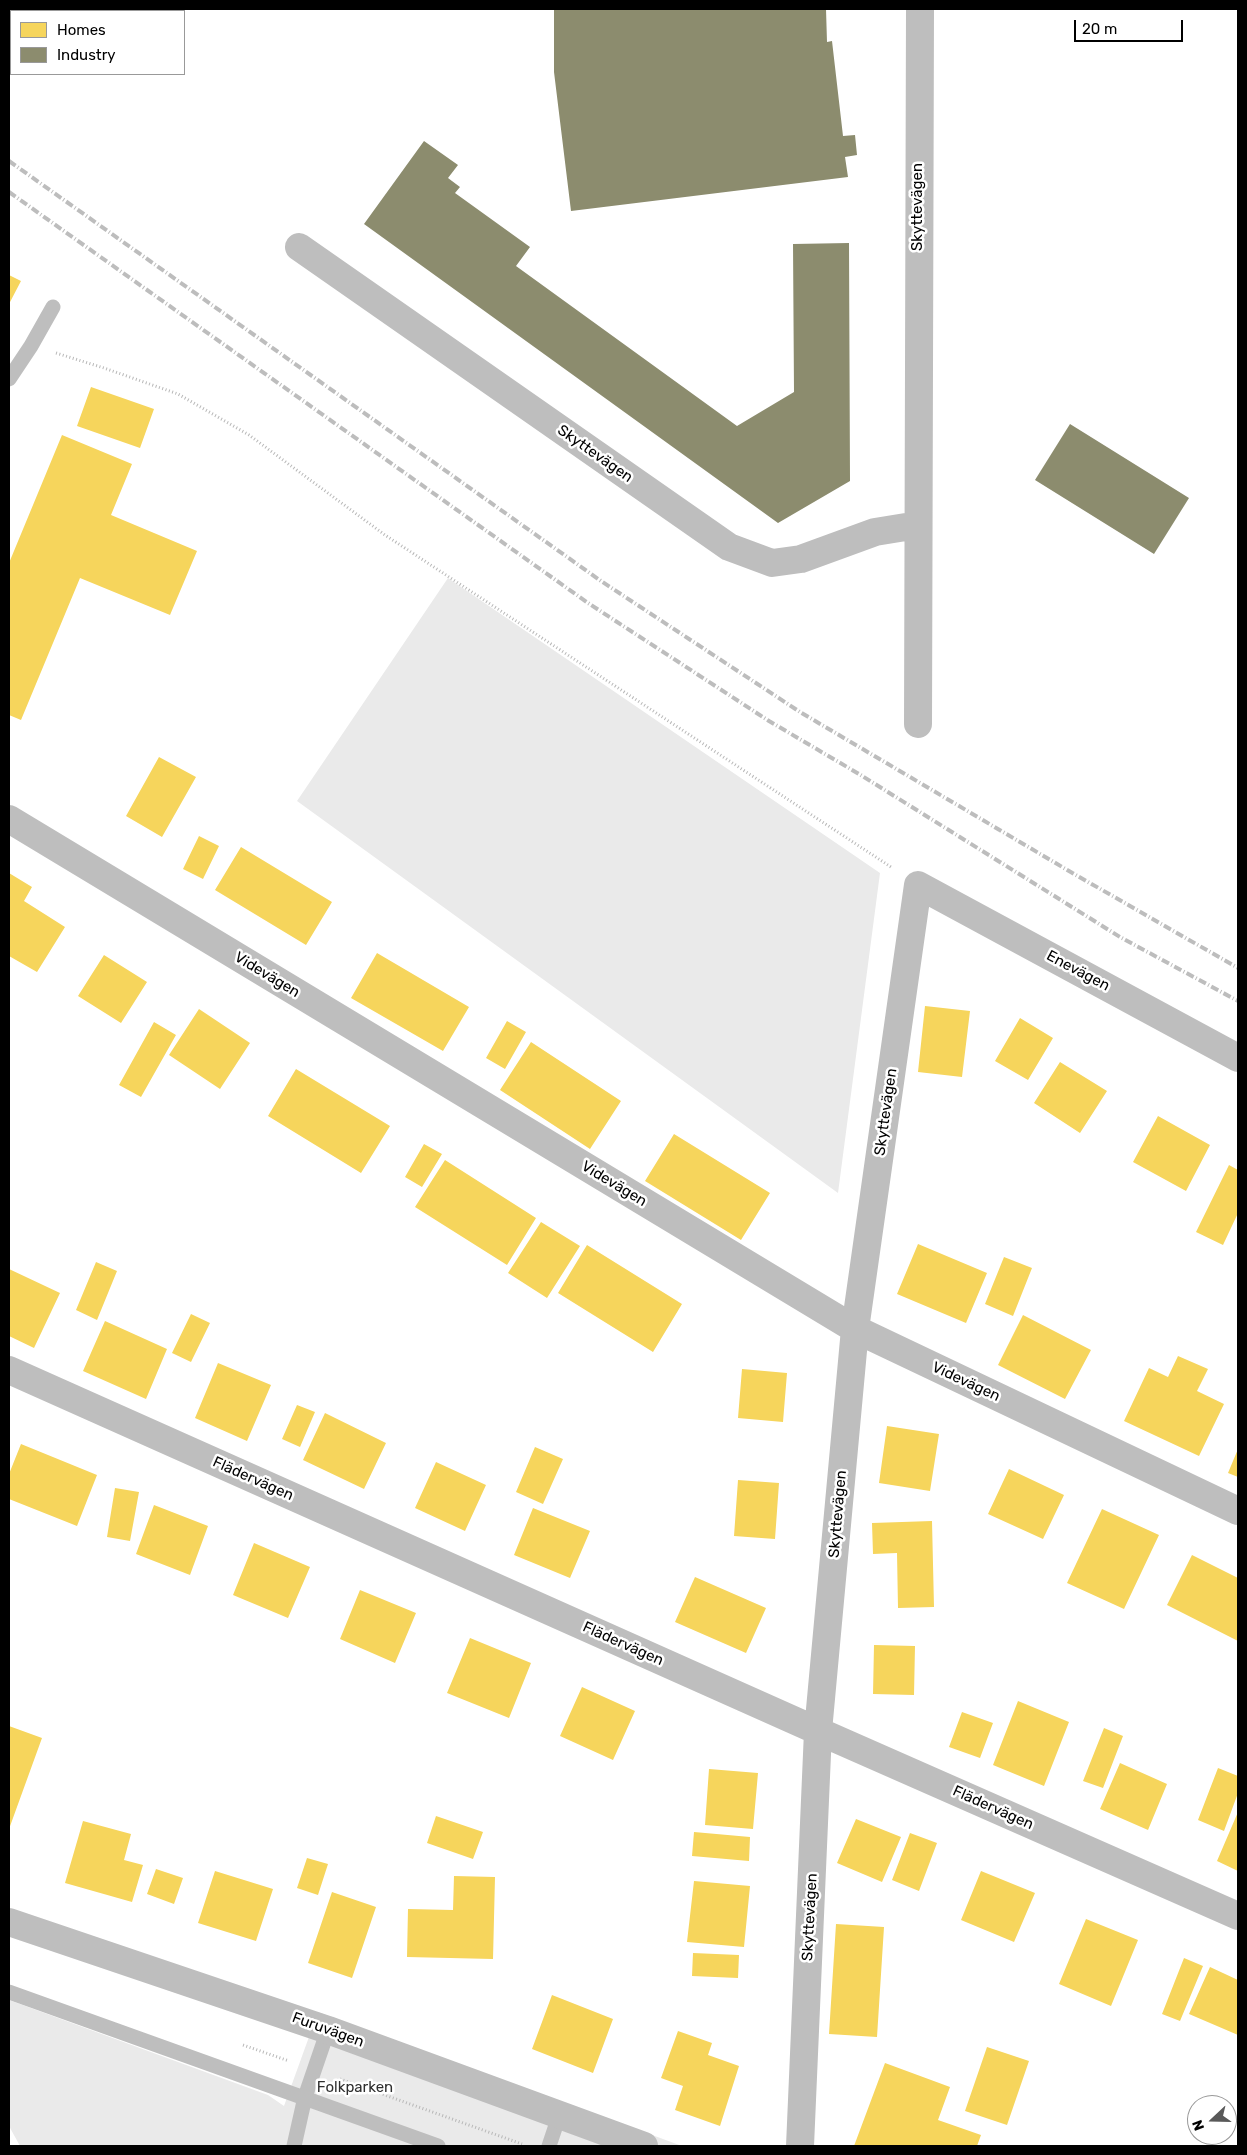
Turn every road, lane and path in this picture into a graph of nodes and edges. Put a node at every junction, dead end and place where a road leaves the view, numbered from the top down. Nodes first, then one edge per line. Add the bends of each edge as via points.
1 (920, 9) edge
2 (299, 247) dead end
3 (53, 307) dead end
4 (31, 346) junction
5 (9, 379) edge
6 (918, 525) junction
7 (918, 724) dead end
8 (9, 819) edge
9 (918, 885) junction
10 (1238, 1058) edge
11 (855, 1329) junction
12 (9, 1370) edge
13 (1238, 1511) edge
14 (818, 1731) junction
15 (1238, 1916) edge
16 (9, 1922) edge
17 (9, 1992) edge
18 (328, 2030) junction
19 (313, 2069) junction
20 (305, 2097) junction
21 (559, 2116) junction
22 (294, 2146) edge
23 (438, 2146) edge
24 (527, 2146) edge
25 (549, 2146) edge
26 (644, 2146) edge
27 (800, 2146) edge

1 - 6 street, Skyttevägen
2 - 6 street, Skyttevägen via 729,547 772,562 801,559 875,532
3 - 4 lane
4 - 5 lane
4 - 9 path via 178,394 249,435 385,535
6 - 7 street, Skyttevägen
8 - 11 street, Videvägen
9 - 10 street, Enevägen
9 - 11 street, Skyttevägen
11 - 13 street, Videvägen
11 - 14 street, Skyttevägen
12 - 14 street, Flädervägen
14 - 15 street, Flädervägen
14 - 27 street, Skyttevägen
16 - 18 street, Furuvägen
17 - 20 lane
18 - 19 lane
18 - 21 street, Furuvägen
19 - 20 lane
19 - 24 path
20 - 22 lane
20 - 23 lane
21 - 25 lane
21 - 26 street, Furuvägen

